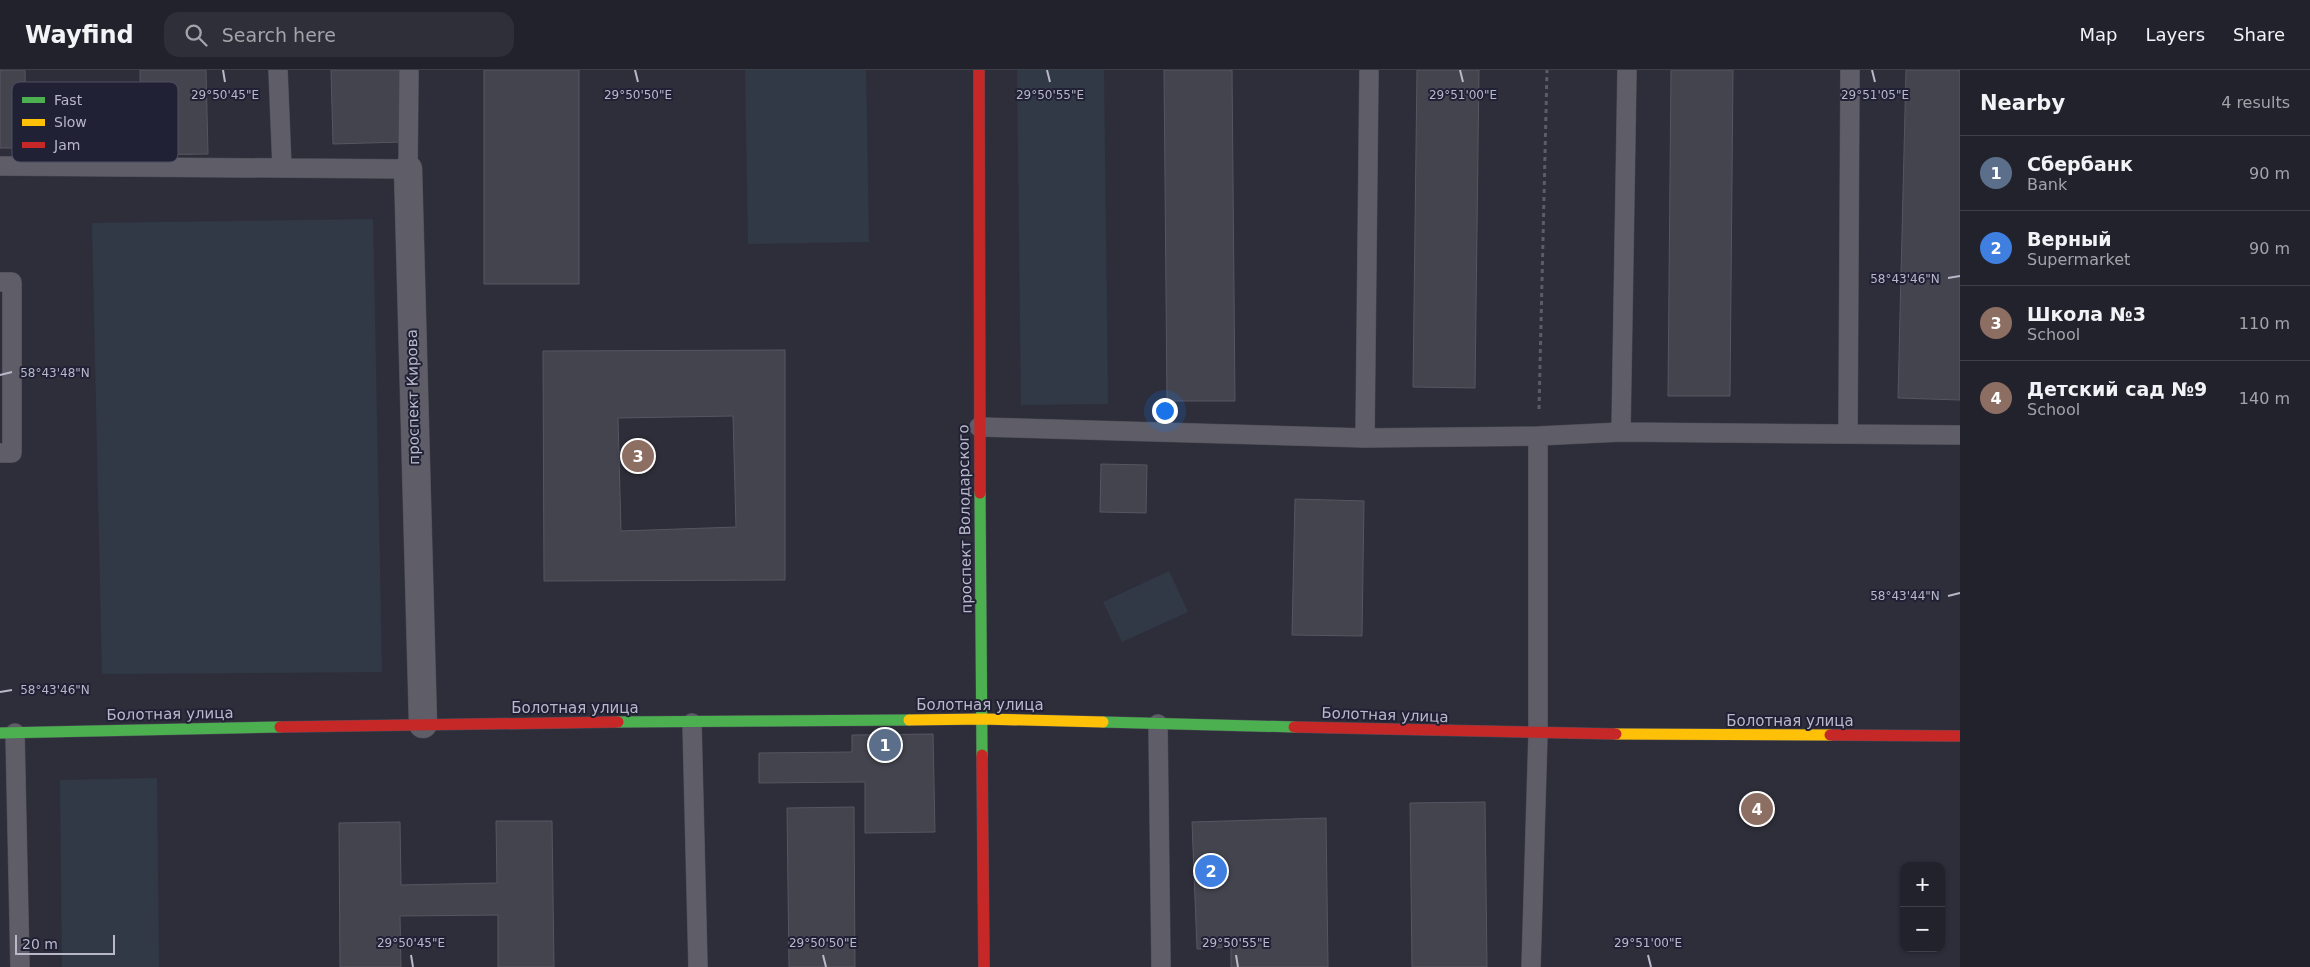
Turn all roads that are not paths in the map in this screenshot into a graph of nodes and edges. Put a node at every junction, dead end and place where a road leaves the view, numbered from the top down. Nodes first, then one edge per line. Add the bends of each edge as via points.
1 (278, 70) edge
2 (410, 70) edge
3 (979, 70) edge
4 (1369, 70) edge
5 (1628, 70) edge
6 (1850, 70) edge
7 (0, 166) edge
8 (282, 167) junction
9 (408, 169) junction
10 (0, 282) edge
11 (979, 427) junction
12 (1621, 432) junction
13 (1848, 434) junction
14 (1960, 435) edge
15 (1538, 436) junction
16 (1364, 438) junction
17 (0, 453) edge
18 (983, 719) junction
19 (692, 722) junction
20 (422, 724) junction
21 (1158, 724) junction
22 (8, 733) edge
23 (1538, 734) junction
24 (1960, 736) edge
25 (20, 967) edge
26 (698, 967) edge
27 (984, 967) edge
28 (1161, 967) edge
29 (1531, 967) edge

1 - 8 lane
2 - 9 lane, проспект Кирова
3 - 11 street, проспект Володарского
4 - 16 lane
5 - 12 lane
6 - 13 lane
7 - 8 lane
8 - 9 lane
9 - 20 street, проспект Кирова
10 - 17 lane via 12,282 12,453
11 - 16 lane
11 - 18 street, проспект Володарского
12 - 13 lane
12 - 15 lane
13 - 14 lane
15 - 16 lane
15 - 23 lane
18 - 19 street, Болотная улица
18 - 21 street, Болотная улица
18 - 27 street, проспект Володарского
19 - 20 street, Болотная улица
19 - 26 lane
20 - 22 street, Болотная улица
21 - 23 street, Болотная улица
21 - 28 lane
22 - 25 lane
23 - 24 street, Болотная улица
23 - 29 lane

